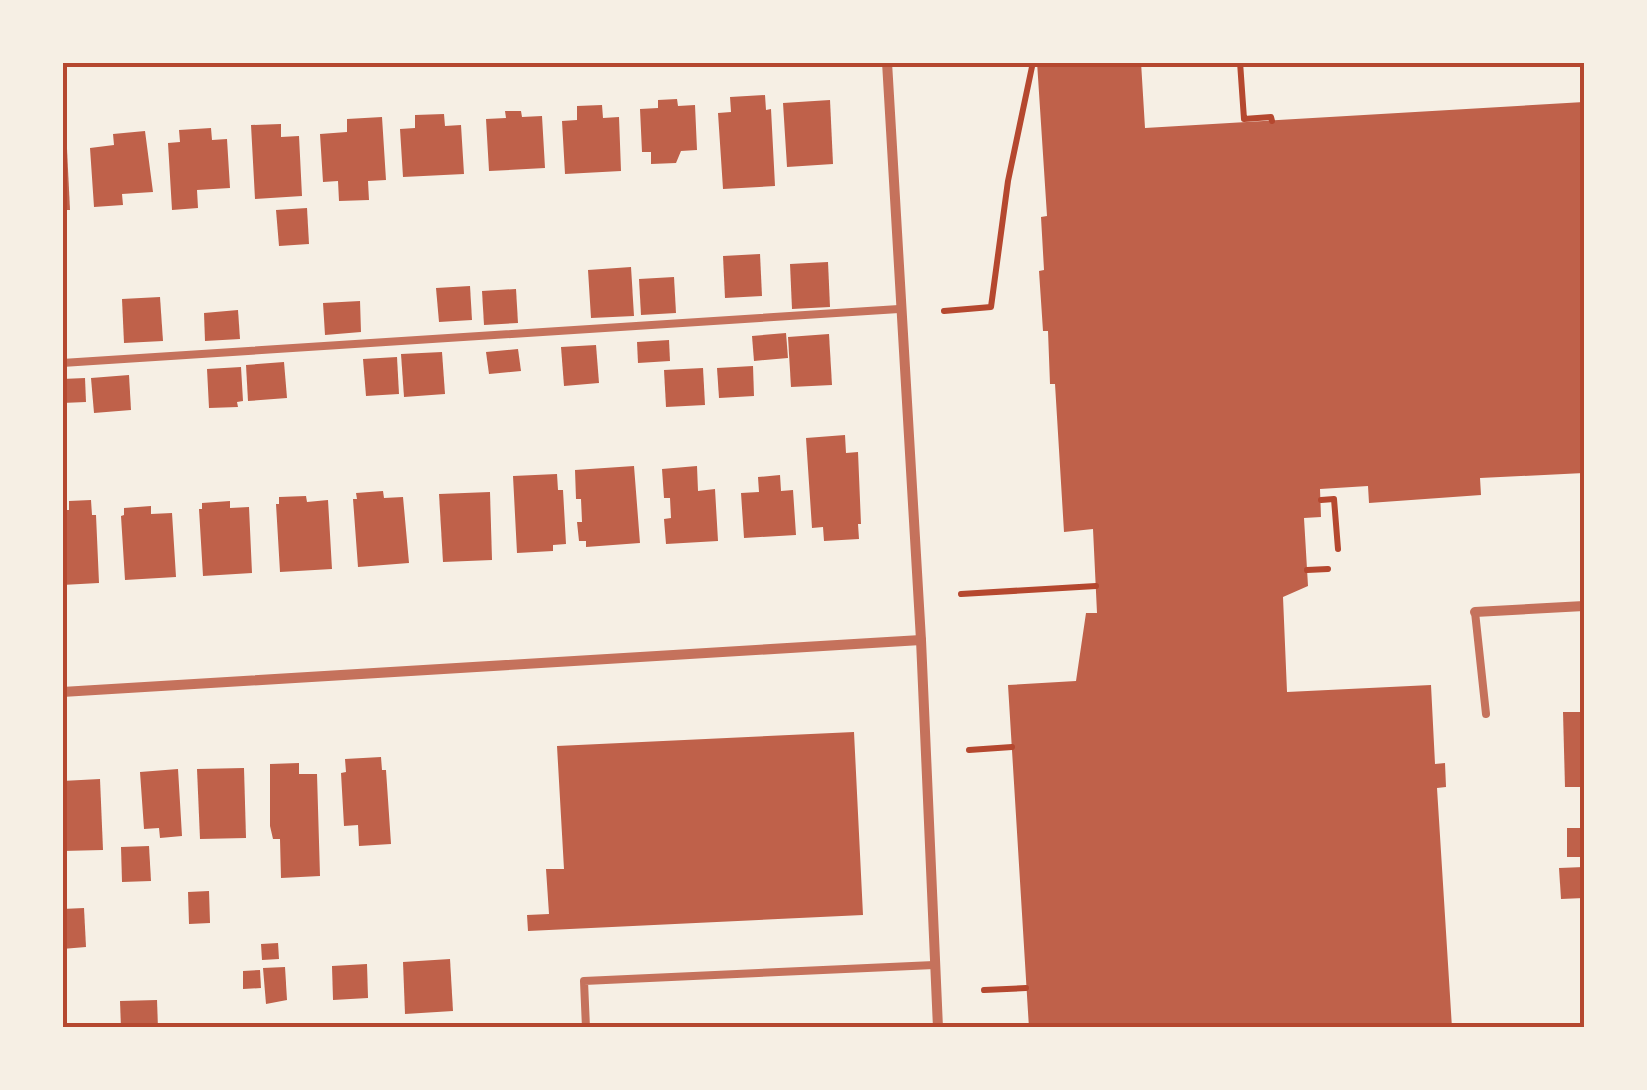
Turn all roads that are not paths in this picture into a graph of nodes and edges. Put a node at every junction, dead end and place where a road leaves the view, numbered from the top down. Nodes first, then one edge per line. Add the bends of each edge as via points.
1 (887, 62) edge
2 (899, 310) junction
3 (62, 363) edge
4 (1584, 606) edge
5 (1475, 612) joint
6 (920, 640) junction
7 (62, 692) edge
8 (1486, 714) dead end
9 (934, 965) junction
10 (586, 1028) edge
11 (938, 1028) edge

1 - 2 street
2 - 3 lane
2 - 6 street
4 - 5 street
5 - 8 lane
6 - 7 street
6 - 9 street
9 - 10 lane via 584,980
9 - 11 street

